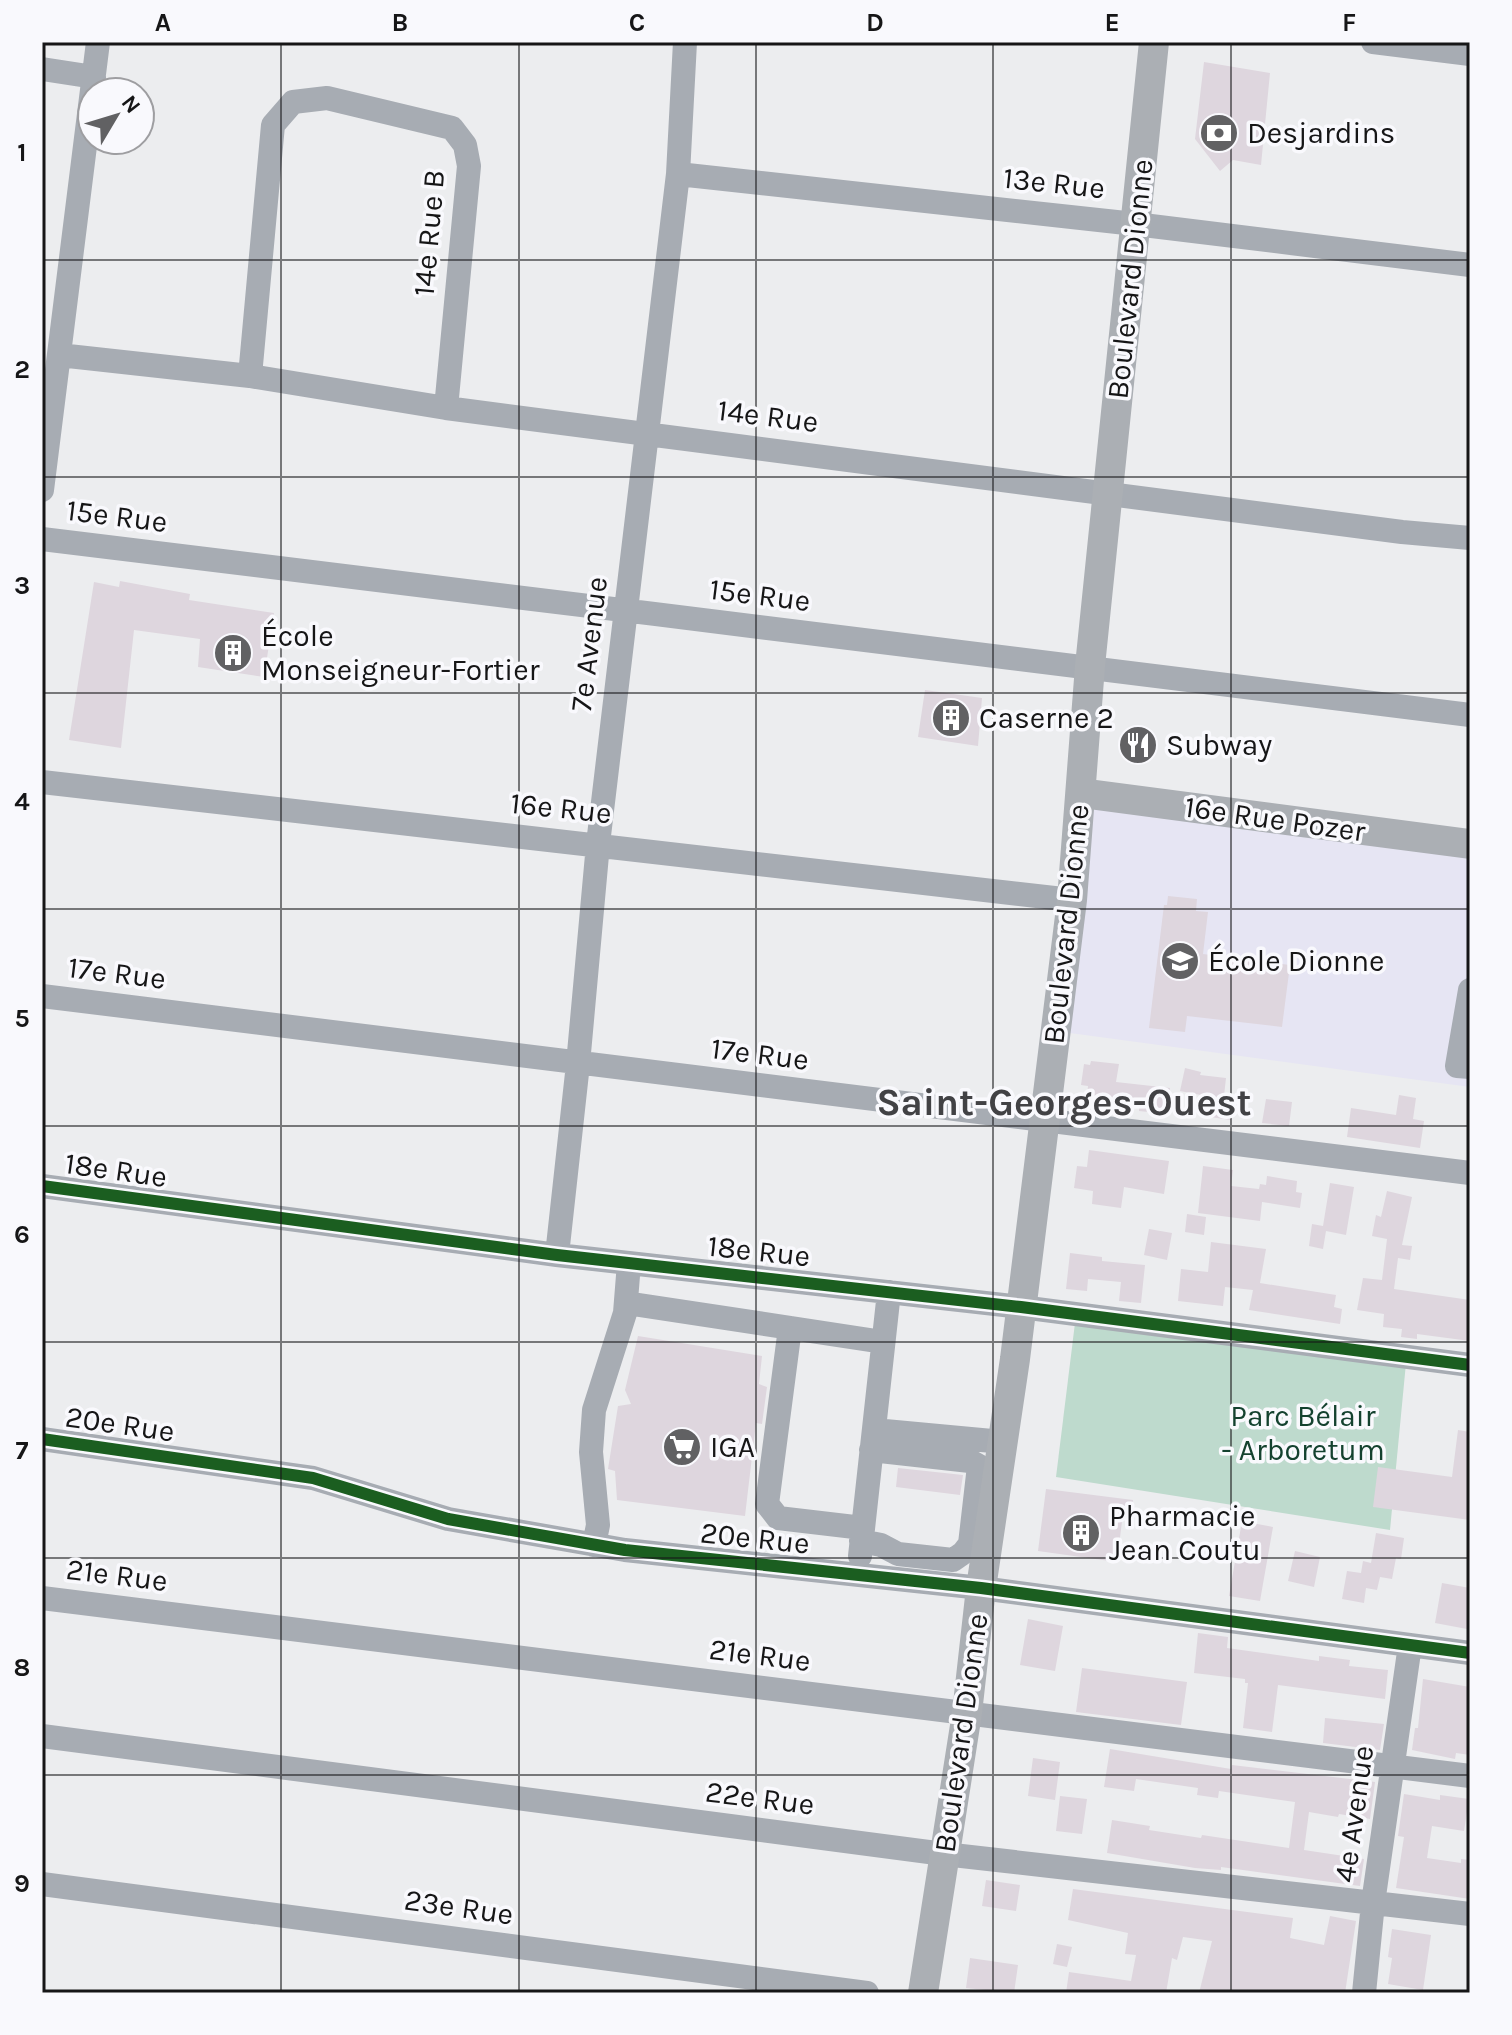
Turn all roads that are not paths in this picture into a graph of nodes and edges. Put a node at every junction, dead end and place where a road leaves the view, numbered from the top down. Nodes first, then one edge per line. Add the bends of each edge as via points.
1 (98, 42) edge
2 (685, 42) edge
3 (1154, 42) edge
4 (1373, 42) edge
5 (1470, 54) edge
6 (42, 69) edge
7 (88, 76) edge
8 (94, 76) edge
9 (84, 156) edge
10 (678, 174) junction
11 (1135, 224) junction
12 (1470, 265) edge
13 (59, 355) junction
14 (250, 376) junction
15 (446, 408) junction
16 (647, 433) junction
17 (42, 490) edge
18 (1109, 493) junction
19 (1470, 538) edge
20 (42, 539) edge
21 (625, 612) junction
22 (1090, 666) junction
23 (1470, 715) edge
24 (42, 782) edge
25 (1081, 793) junction
26 (598, 844) junction
27 (1470, 844) edge
28 (1072, 900) junction
29 (1470, 990) edge
30 (42, 996) edge
31 (578, 1064) junction
32 (1470, 1067) edge
33 (1044, 1121) junction
34 (1470, 1173) edge
35 (42, 1186) edge
36 (557, 1255) junction
37 (629, 1263) junction
38 (889, 1292) junction
39 (626, 1303) junction
40 (1021, 1307) junction
41 (790, 1328) junction
42 (883, 1342) junction
43 (1470, 1365) edge
44 (42, 1439) edge
45 (872, 1440) junction
46 (1003, 1442) junction
47 (862, 1535) junction
48 (594, 1545) junction
49 (858, 1575) junction
50 (981, 1588) junction
51 (42, 1598) edge
52 (1410, 1645) junction
53 (1470, 1653) edge
54 (967, 1713) junction
55 (42, 1736) edge
56 (1392, 1768) junction
57 (1470, 1776) edge
58 (944, 1854) junction
59 (42, 1884) edge
60 (1373, 1903) junction
61 (1470, 1914) edge
62 (867, 1993) edge
63 (923, 1993) edge
64 (1364, 1993) edge

1 - 8 street
2 - 10 street, 7e Avenue
3 - 11 main road, Boulevard Dionne
4 - 5 street
6 - 7 street
9 - 13 street
10 - 11 street, 13e Rue
10 - 16 street, 7e Avenue
11 - 12 street, 13e Rue
11 - 18 main road, Boulevard Dionne
13 - 14 street, 14e Rue
13 - 17 street
14 - 15 street, 14e Rue
14 - 15 street, 14e Rue B via 273,125 293,102 327,98 452,128 465,145 469,166
15 - 16 street, 14e Rue
16 - 18 street, 14e Rue
16 - 21 street, 7e Avenue
18 - 19 street, 14e Rue
18 - 22 main road, Boulevard Dionne
20 - 21 street, 15e Rue
21 - 22 street, 15e Rue
21 - 26 street, 7e Avenue
22 - 23 street, 15e Rue
22 - 25 main road, Boulevard Dionne
24 - 26 street, 16e Rue
25 - 27 main road, 16e Rue Pozer
25 - 28 main road, Boulevard Dionne
26 - 28 street, 16e Rue
26 - 31 street, 7e Avenue
28 - 33 main road, Boulevard Dionne
29 - 32 street via 1457,1066
30 - 31 street, 17e Rue
31 - 33 street, 17e Rue
31 - 36 street, 7e Avenue
33 - 34 street, 17e Rue
33 - 40 main road, Boulevard Dionne
35 - 36 street, 18e Rue
36 - 37 street, 18e Rue
37 - 38 street, 18e Rue
37 - 39 street
38 - 40 street, 18e Rue
38 - 42 street
39 - 41 street
39 - 48 street via 594,1410
40 - 43 street, 18e Rue
40 - 46 main road, Boulevard Dionne
41 - 42 street
41 - 47 street via 767,1504 778,1518
42 - 45 street
44 - 48 street, 20e Rue via 313,1478 448,1519
45 - 46 street
45 - 47 street
45 - 47 street via 979,1466 970,1544 953,1560 898,1554
46 - 50 main road, Boulevard Dionne
47 - 49 street
48 - 49 street, 20e Rue
49 - 50 street, 20e Rue
50 - 52 street, 20e Rue
50 - 54 main road, Boulevard Dionne
51 - 54 street, 21e Rue
52 - 53 street, 20e Rue
52 - 56 street, 4e Avenue
54 - 56 street, 21e Rue
54 - 58 main road, Boulevard Dionne
55 - 58 street, 22e Rue
56 - 57 street, 21e Rue
56 - 60 street, 4e Avenue
58 - 60 street, 22e Rue
58 - 63 main road, Boulevard Dionne
59 - 62 street, 23e Rue
60 - 61 street, 22e Rue
60 - 64 street, 4e Avenue

